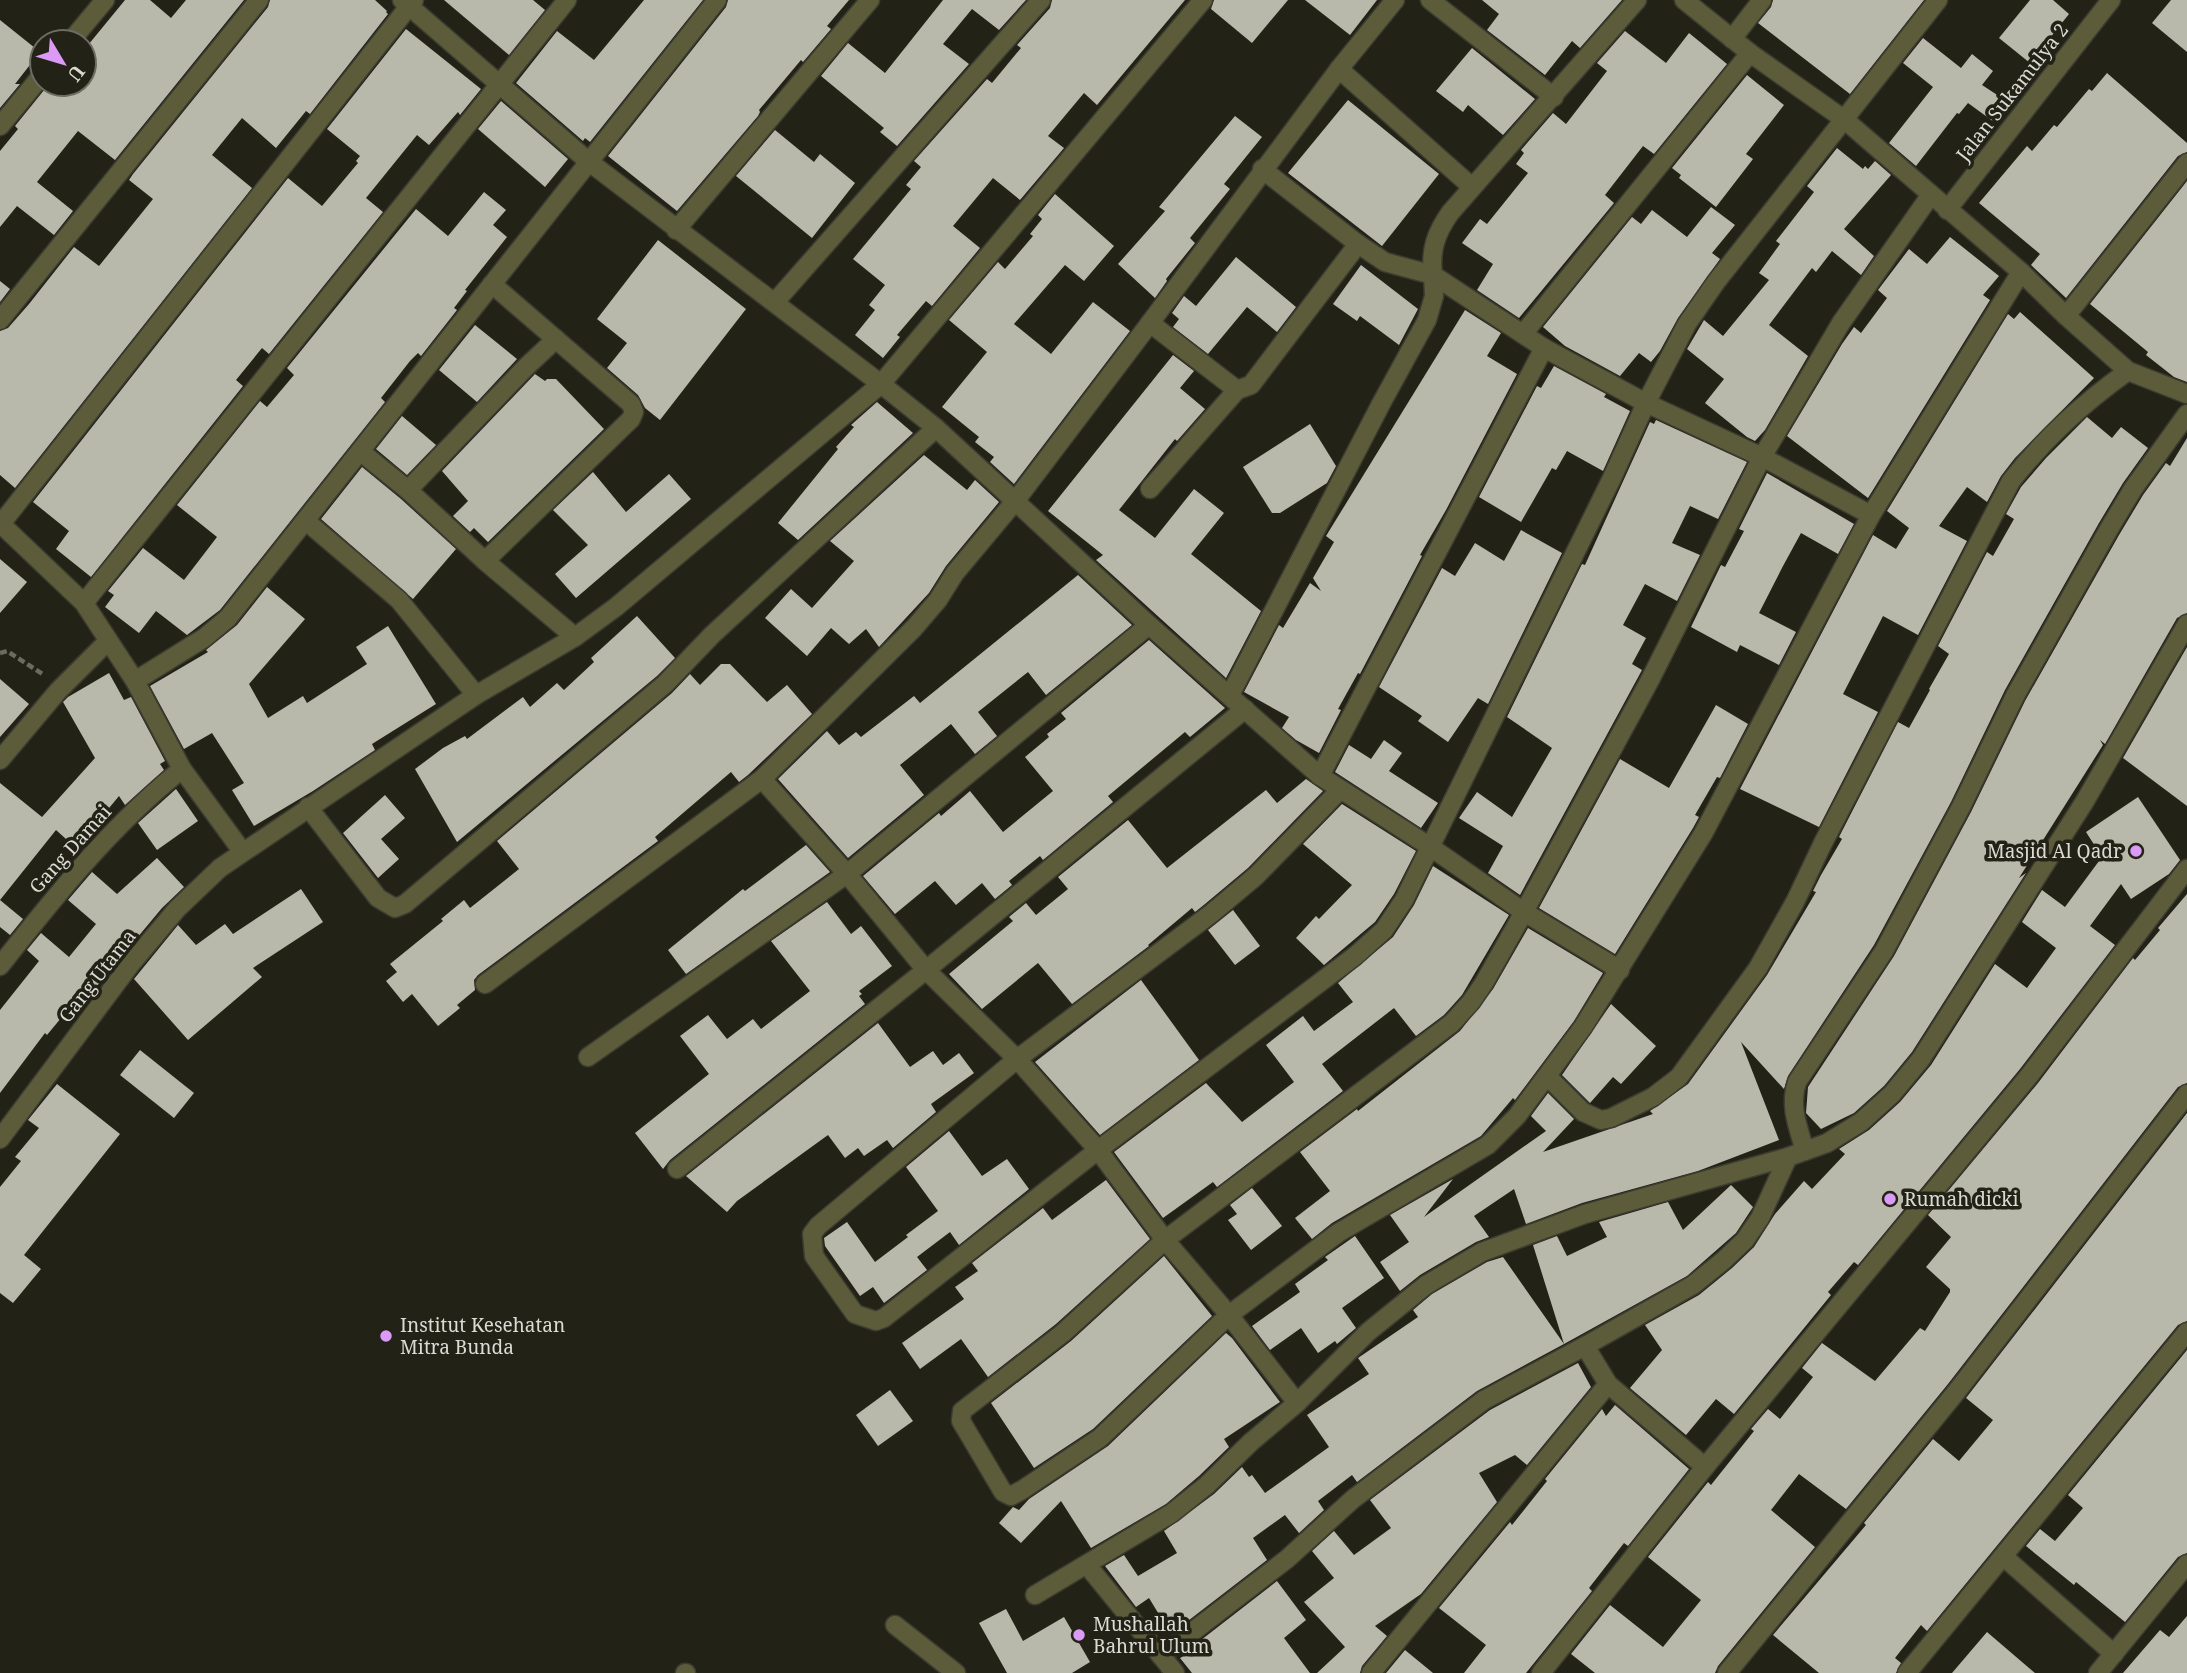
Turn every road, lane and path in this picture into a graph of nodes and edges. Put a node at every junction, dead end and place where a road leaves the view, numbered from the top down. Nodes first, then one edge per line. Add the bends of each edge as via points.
1 (105, 0) edge
2 (259, 0) edge
3 (567, 0) edge
4 (717, 0) edge
5 (870, 0) edge
6 (1041, 0) edge
7 (1203, 0) edge
8 (1395, 0) edge
9 (1430, 0) edge
10 (1637, 0) edge
11 (1684, 0) edge
12 (1762, 0) edge
13 (1938, 0) edge
14 (2111, 0) edge
15 (408, 2) edge
16 (82, 28) edge
17 (1732, 39) junction
18 (1750, 53) junction
19 (1339, 69) junction
20 (500, 83) junction
21 (28, 92) edge
22 (1554, 97) junction
23 (1845, 120) junction
24 (0, 126) edge
25 (588, 161) junction
26 (2187, 163) edge
27 (1262, 169) junction
28 (1472, 187) junction
29 (1930, 196) junction
30 (1947, 210) junction
31 (676, 230) junction
32 (1358, 244) junction
33 (2021, 272) junction
34 (1433, 275) junction
35 (492, 284) junction
36 (775, 302) junction
37 (2066, 316) junction
38 (0, 320) edge
39 (1150, 323) junction
40 (1522, 334) junction
41 (556, 340) junction
42 (1544, 348) junction
43 (2128, 371) junction
44 (881, 384) junction
45 (1237, 390) junction
46 (2187, 394) edge
47 (1646, 403) junction
48 (2187, 414) edge
49 (936, 428) junction
50 (361, 452) junction
51 (1762, 457) junction
52 (408, 489) junction
53 (1150, 489) dead end
54 (1016, 500) junction
55 (1871, 515) junction
56 (306, 521) junction
57 (0, 524) edge
58 (485, 561) junction
59 (83, 603) junction
60 (2187, 624) edge
61 (1149, 625) junction
62 (575, 637) junction
63 (107, 642) junction
64 (0, 653) edge
65 (135, 681) junction
66 (58, 691) junction
67 (476, 695) junction
68 (1230, 695) junction
69 (1245, 709) junction
70 (0, 760) edge
71 (182, 769) junction
72 (1320, 776) junction
73 (762, 779) junction
74 (1339, 790) junction
75 (308, 807) junction
76 (1429, 846) junction
77 (242, 851) junction
78 (2187, 869) edge
79 (847, 874) junction
80 (1524, 912) junction
81 (0, 966) edge
82 (926, 970) junction
83 (1620, 970) junction
84 (485, 984) dead end
85 (588, 1057) dead end
86 (1017, 1059) junction
87 (1548, 1077) junction
88 (2187, 1094) edge
89 (0, 1139) edge
90 (1098, 1150) junction
91 (1796, 1154) junction
92 (677, 1170) dead end
93 (1165, 1240) junction
94 (1229, 1315) junction
95 (2187, 1332) edge
96 (1585, 1346) junction
97 (1608, 1384) junction
98 (1297, 1402) junction
99 (1705, 1467) junction
100 (2004, 1557) junction
101 (2187, 1564) edge
102 (1087, 1565) junction
103 (1035, 1595) dead end
104 (895, 1625) dead end
105 (2114, 1654) junction
106 (1161, 1656) junction
107 (956, 1673) edge
108 (1175, 1673) edge
109 (1371, 1673) edge
110 (1541, 1673) edge
111 (1727, 1673) edge
112 (1907, 1673) edge
113 (2098, 1673) edge

1 - 16 street
2 - 38 street
3 - 20 street
4 - 25 street
5 - 31 street
6 - 36 street
7 - 44 street, Gang Utama
8 - 19 street
9 - 22 street
10 - 22 street
11 - 17 street
12 - 17 street
13 - 23 street
14 - 30 street, Jalan Sukamulya 2
15 - 20 street
15 - 57 street
17 - 18 street
18 - 23 street
18 - 40 street
19 - 27 street
19 - 28 street
20 - 25 street
20 - 59 street
21 - 24 street
22 - 28 street
23 - 29 street
23 - 47 street via 1716,282 1687,324
25 - 31 street
25 - 35 street
26 - 37 street
27 - 32 street
27 - 39 street
28 - 34 street via 1439,228 1431,257
29 - 30 street
29 - 51 street via 1841,323
30 - 33 street
31 - 36 street
32 - 34 street via 1385,262
32 - 45 street via 1251,385
33 - 37 street
33 - 55 street
34 - 40 street
34 - 68 street via 1434,296 1427,320
35 - 41 street
35 - 50 street
36 - 44 street
37 - 43 street
39 - 45 street
39 - 54 street
40 - 42 street
41 - 52 street
41 - 58 street via 631,404 634,412
42 - 47 street
42 - 72 street
43 - 46 street
43 - 87 street via 2071,415 2011,481 1796,902 1758,968 1679,1077 1653,1097 1601,1120 1583,1112
44 - 49 street
44 - 62 street, Gang Utama
45 - 53 street
47 - 51 street
47 - 76 street
48 - 91 street via 2109,529 2015,695 1884,951 1797,1082 1793,1095
49 - 54 street
49 - 75 street via 665,684 405,904 394,908 378,898
50 - 52 street
50 - 56 street
51 - 55 street
51 - 80 street via 1650,680
52 - 58 street
54 - 61 street
54 - 73 street via 914,628
55 - 83 street via 1703,834
56 - 65 street via 228,618
56 - 67 street via 399,600
57 - 59 street
58 - 62 street
59 - 63 street
60 - 91 street via 2085,801 1922,1059 1861,1122 1827,1143
61 - 68 street
61 - 79 street
62 - 67 street, Gang Utama
63 - 65 street
63 - 66 street
64 - 66 path via 8,651 50,680
65 - 71 street
66 - 70 street
67 - 75 street, Gang Utama
68 - 69 street
69 - 72 street
69 - 82 street
71 - 77 street
71 - 81 street, Gang Damai via 110,833
72 - 74 street
73 - 79 street
73 - 84 street
74 - 76 street
74 - 86 street via 1238,891
75 - 77 street, Gang Utama
76 - 80 street
76 - 90 street via 1384,930
77 - 89 street, Gang Utama via 177,909
78 - 99 street via 2029,1076
79 - 82 street
79 - 85 street
80 - 83 street
80 - 93 street via 1484,984 1452,1023
82 - 86 street
82 - 92 street
83 - 87 street
86 - 90 street
86 - 90 street via 812,1234 814,1256 855,1314 876,1321 884,1318
87 - 94 street via 1488,1145 1338,1233
88 - 111 street via 1957,1391
90 - 93 street
91 - 96 street via 1745,1240 1724,1260 1693,1285
91 - 98 street via 1585,1214 1482,1252 1426,1285 1368,1332
93 - 94 street
93 - 94 street via 1063,1334 962,1412 961,1421 1003,1492 1012,1496 1100,1438
94 - 98 street
95 - 100 street
96 - 97 street
96 - 106 street via 1484,1400 1445,1428
97 - 99 street
97 - 109 street
98 - 102 street via 1207,1486
99 - 110 street
100 - 105 street
100 - 112 street
101 - 105 street
102 - 103 street
102 - 106 street
104 - 107 street
105 - 113 street
106 - 108 street

